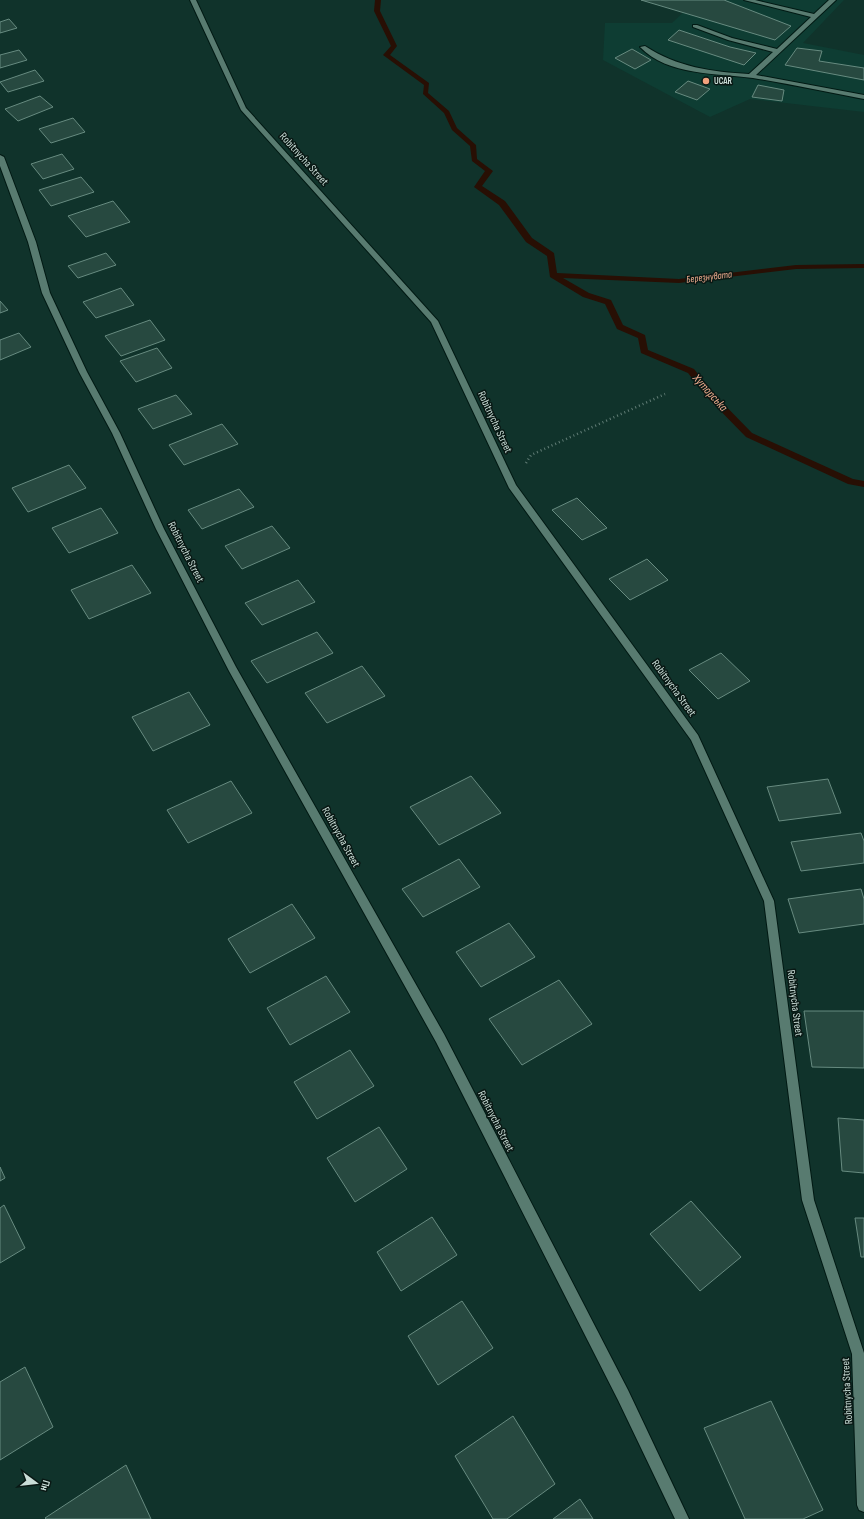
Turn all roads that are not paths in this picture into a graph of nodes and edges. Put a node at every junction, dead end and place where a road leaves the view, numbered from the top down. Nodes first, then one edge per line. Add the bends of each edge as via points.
1 (193, 0) edge
2 (747, 0) edge
3 (833, 0) edge
4 (816, 16) junction
5 (694, 26) dead end
6 (643, 47) dead end
7 (778, 52) junction
8 (751, 76) junction
9 (864, 97) edge
10 (0, 157) edge
11 (864, 1505) edge
12 (682, 1519) edge

1 - 11 street, Robitnycha Street via 244,109 434,321 512,486 695,738 769,901 808,1200 858,1354
2 - 4 street
3 - 4 street
4 - 7 street
5 - 7 street
6 - 8 street via 668,61 709,74
7 - 8 street
8 - 9 street
10 - 12 street, Robitnycha Street via 32,242 46,293 83,372 116,433 160,529 232,668 440,1038 619,1388

